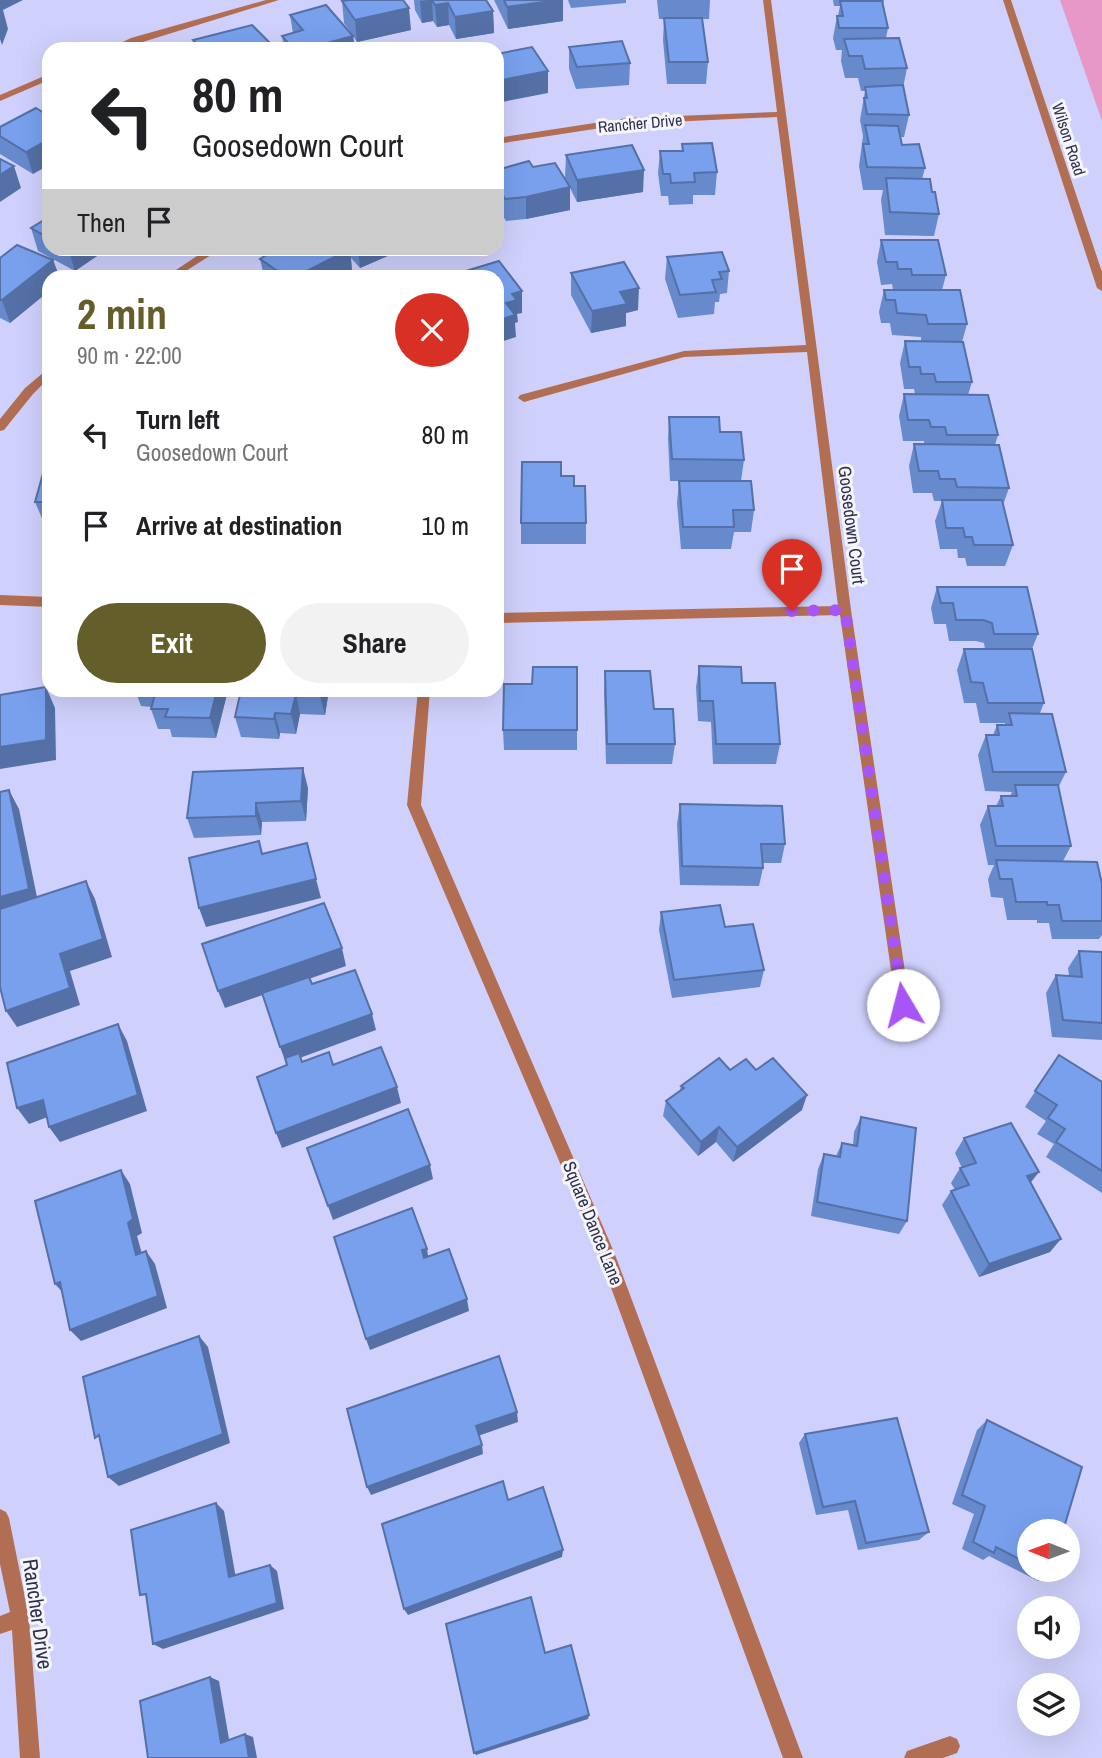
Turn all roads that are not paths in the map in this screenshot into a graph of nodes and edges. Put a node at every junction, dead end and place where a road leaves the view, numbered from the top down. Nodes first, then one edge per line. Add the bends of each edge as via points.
1 (275, 0) edge
2 (767, 0) edge
3 (1007, 0) edge
4 (129, 42) edge
5 (42, 80) edge
6 (0, 98) edge
7 (783, 114) junction
8 (504, 140) edge
9 (204, 256) edge
10 (182, 270) edge
11 (1102, 288) edge
12 (813, 348) junction
13 (42, 379) edge
14 (524, 398) dead end
15 (0, 427) edge
16 (0, 600) edge
17 (42, 602) edge
18 (845, 610) junction
19 (504, 618) edge
20 (423, 697) edge
21 (903, 1005) dead end
22 (0, 1518) edge
23 (20, 1618) junction
24 (0, 1625) edge
25 (950, 1746) dead end
26 (30, 1758) edge
27 (793, 1758) edge
28 (914, 1758) edge

1 - 4 street
2 - 7 street, Goosedown Court
3 - 11 street, Wilson Road
5 - 6 street
7 - 8 street, Rancher Drive via 627,121
7 - 12 street, Goosedown Court
9 - 10 street
12 - 14 street via 684,354
12 - 18 street, Goosedown Court
13 - 15 street
16 - 17 street
18 - 19 street, Goosedown Court
18 - 21 street
20 - 27 street, Square Dance Lane via 414,805 606,1252
22 - 23 street, Rancher Drive
23 - 24 street
23 - 26 street, Rancher Drive
25 - 28 street

